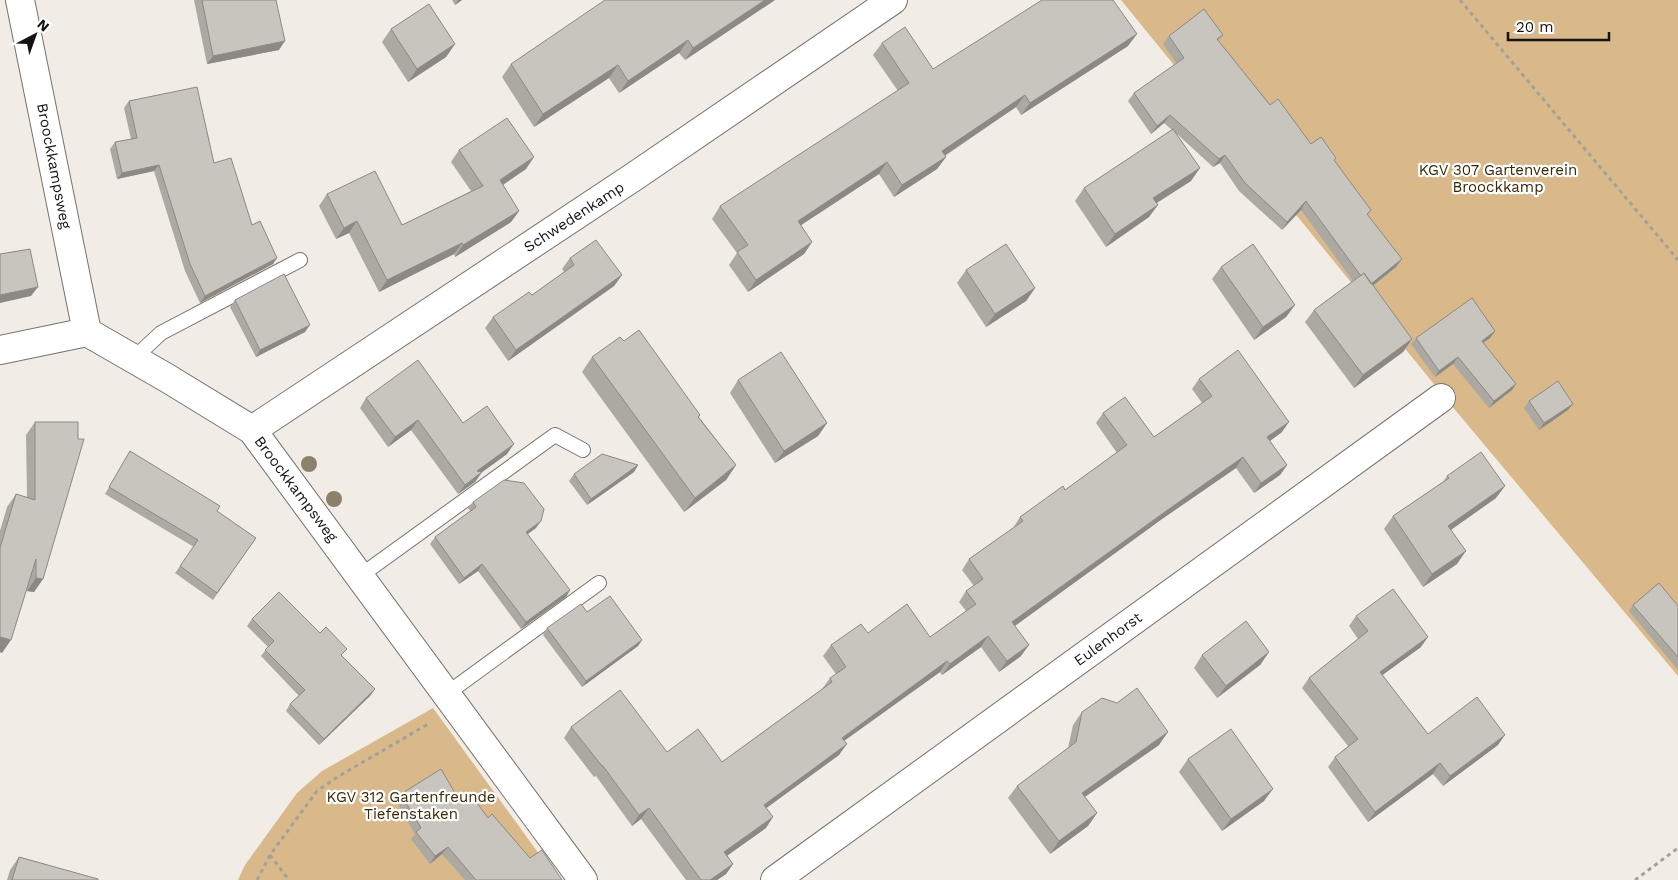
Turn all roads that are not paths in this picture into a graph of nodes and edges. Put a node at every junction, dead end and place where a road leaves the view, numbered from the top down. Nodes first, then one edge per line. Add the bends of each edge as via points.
1 (20, 0) edge
2 (893, 0) edge
3 (300, 260) dead end
4 (87, 332) junction
5 (0, 350) edge
6 (133, 359) junction
7 (1441, 398) dead end
8 (252, 430) junction
9 (582, 450) dead end
10 (360, 576) junction
11 (599, 583) dead end
12 (450, 701) junction
13 (583, 880) edge
14 (775, 880) edge

1 - 4 street, Broockkampsweg
2 - 8 street, Schwedenkamp
3 - 6 lane via 161,333
4 - 5 street
4 - 6 street, Broockkampsweg
6 - 8 street, Broockkampsweg
7 - 14 street, Eulenhorst
8 - 10 street, Broockkampsweg
9 - 10 lane via 555,435
10 - 12 street, Broockkampsweg
11 - 12 lane
12 - 13 street, Broockkampsweg

